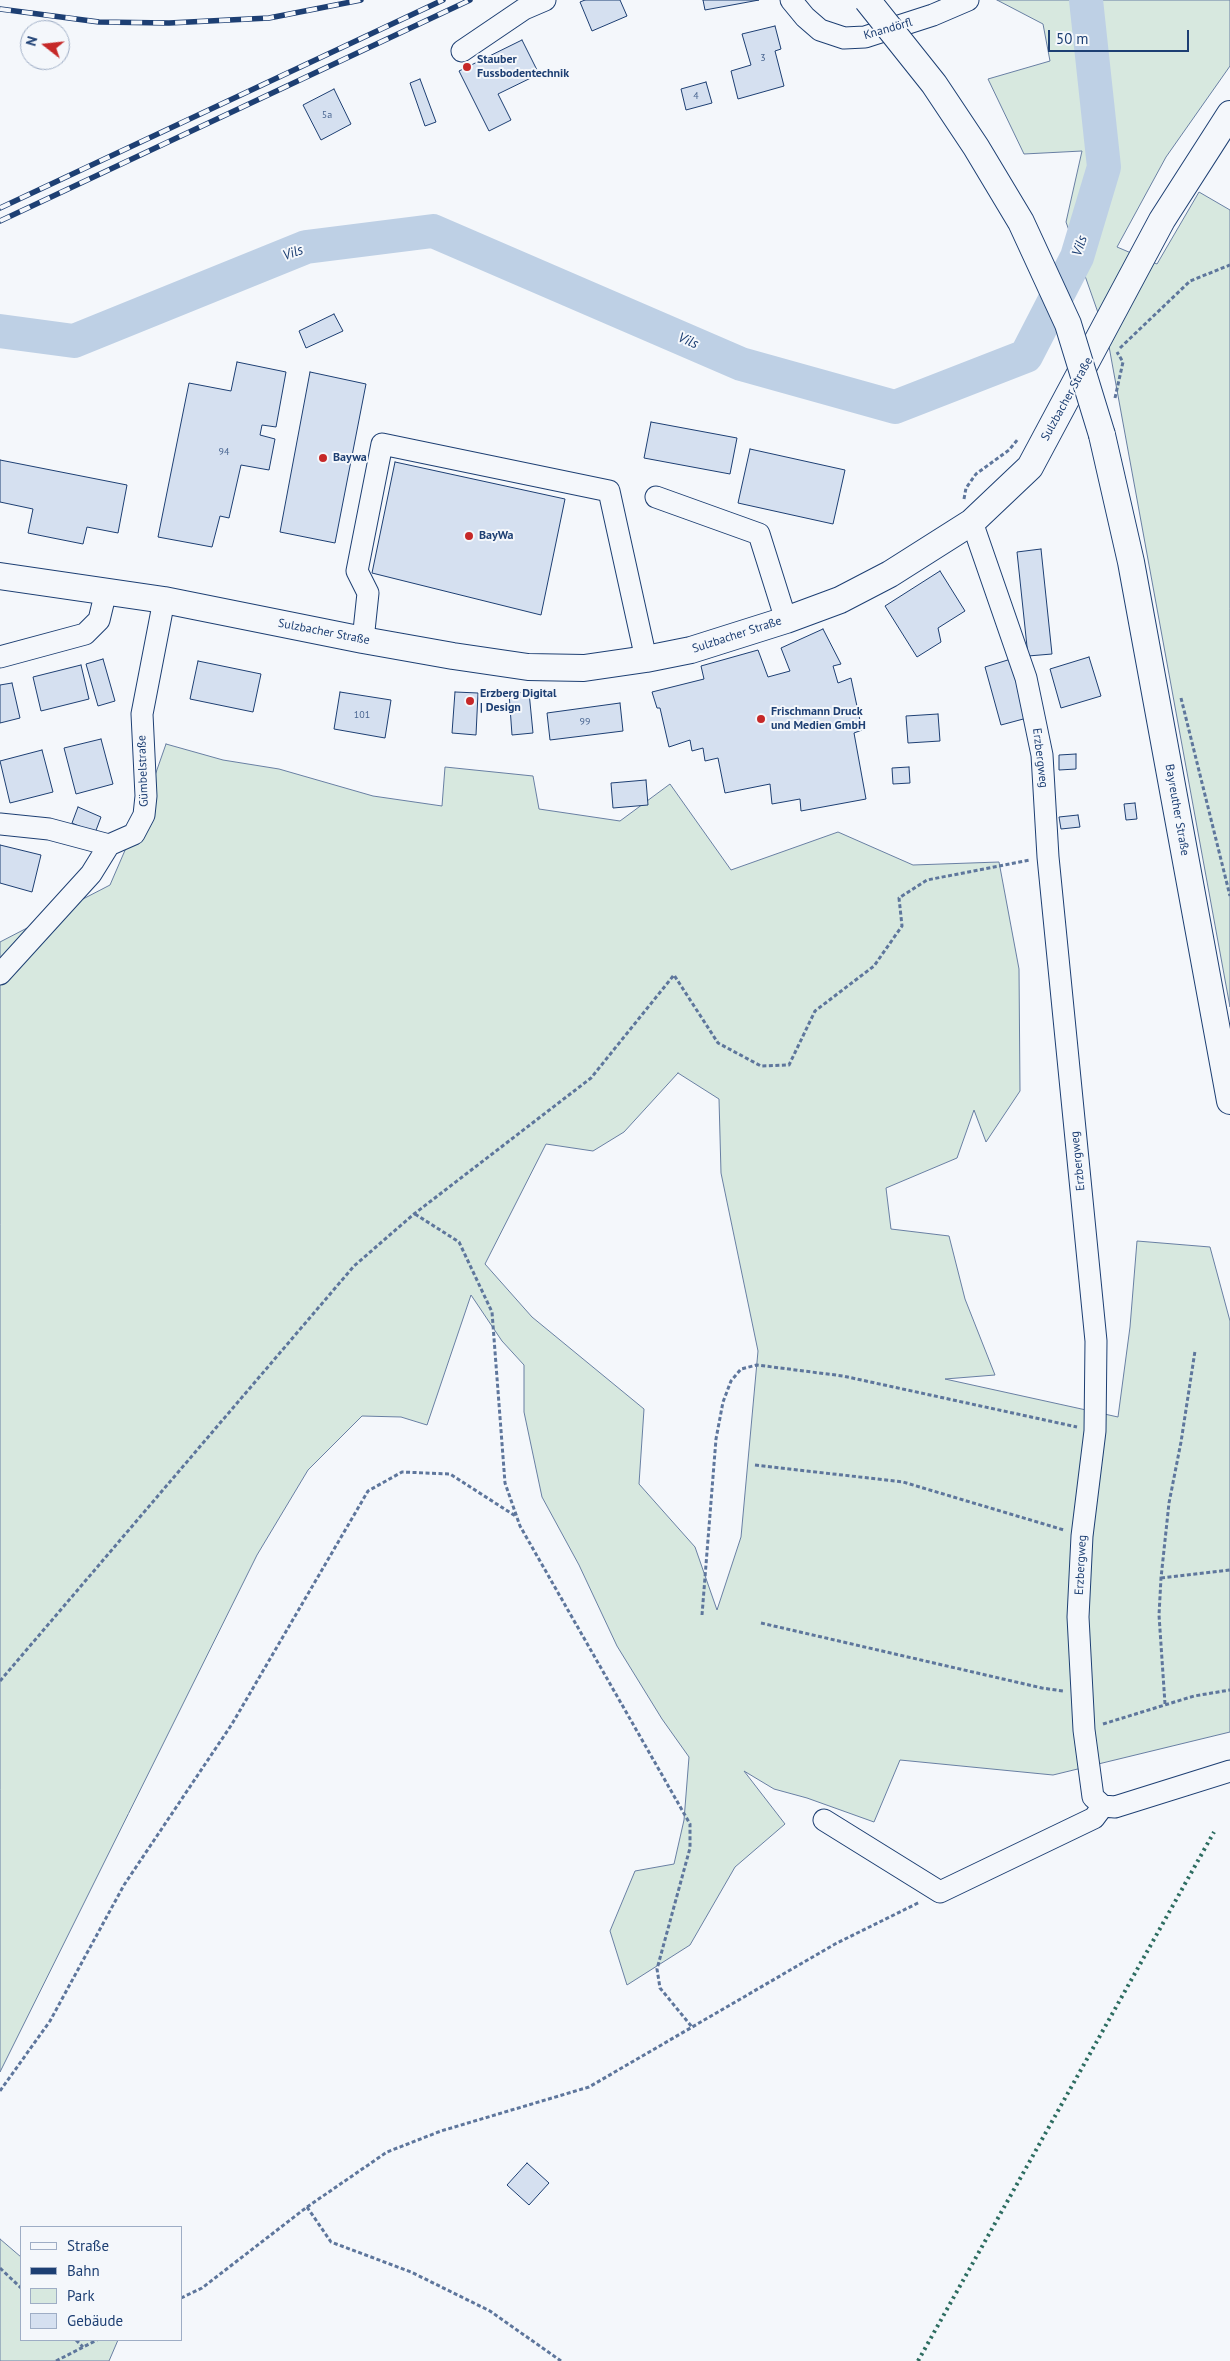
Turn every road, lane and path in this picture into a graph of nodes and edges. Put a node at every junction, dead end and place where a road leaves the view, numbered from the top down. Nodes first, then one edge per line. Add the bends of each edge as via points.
1 (545, 0) edge
2 (791, 0) edge
3 (867, 0) edge
4 (966, 0) edge
5 (462, 51) dead end
6 (1230, 114) edge
7 (1230, 265) edge
8 (1116, 352) dead end
9 (656, 497) dead end
10 (972, 522) junction
11 (0, 576) edge
12 (106, 591) junction
13 (164, 600) junction
14 (786, 620) junction
15 (363, 640) junction
16 (0, 657) edge
17 (646, 659) junction
18 (0, 824) edge
19 (109, 844) junction
20 (1048, 856) junction
21 (0, 974) edge
22 (1230, 1101) edge
23 (414, 1214) junction
24 (1195, 1351) dead end
25 (1095, 1432) junction
26 (755, 1465) dead end
27 (517, 1517) junction
28 (1082, 1536) junction
29 (1230, 1570) edge
30 (1161, 1578) junction
31 (702, 1615) dead end
32 (761, 1623) dead end
33 (0, 1681) edge
34 (1230, 1690) edge
35 (1082, 1694) junction
36 (1165, 1704) junction
37 (1084, 1730) junction
38 (1230, 1771) edge
39 (1103, 1806) junction
40 (824, 1820) dead end
41 (940, 1892) junction
42 (692, 2027) junction
43 (0, 2091) edge
44 (307, 2207) junction
45 (0, 2268) edge
46 (20, 2287) edge
47 (182, 2298) edge
48 (77, 2341) edge
49 (95, 2341) edge
50 (83, 2347) junction
51 (56, 2361) edge
52 (561, 2361) edge

1 - 5 street via 524,9
2 - 4 street, Knandörfl via 820,30 844,38 865,37 933,15
3 - 22 main road, Bayreuther Straße, bridge via 934,84 976,147 1021,222 1068,324 1102,435 1121,519
6 - 10 main road, Sulzbacher Straße via 1162,220 1030,467
7 - 8 path via 1190,282
9 - 14 street via 759,534
10 - 14 main road, Sulzbacher Straße via 890,574 840,600
10 - 20 street, Erzbergweg via 1026,678 1042,755
11 - 12 main road, Sulzbacher Straße
12 - 13 main road, Sulzbacher Straße
12 - 16 street via 99,620 85,634
13 - 15 main road, Sulzbacher Straße
13 - 19 street, Gümbelstraße via 142,714 144,815 134,834
14 - 17 main road, Sulzbacher Straße via 691,650
15 - 17 main road, Sulzbacher Straße via 528,667 584,668
15 - 17 street via 368,593 357,571 382,444 609,491
18 - 19 street via 49,829
19 - 21 street via 92,874
20 - 23 path via 927,880 900,898 902,926 874,966 815,1011 789,1065 761,1066 718,1043 674,975 591,1078
20 - 25 street, Erzbergweg via 1096,1341
23 - 27 path via 459,1242 492,1312 505,1483
23 - 33 path via 354,1266
24 - 30 path via 1169,1503
25 - 28 street, Erzbergweg
25 - 31 path via 843,1376 757,1365 741,1369 731,1381 723,1402 716,1439
26 - 28 path via 903,1482
27 - 42 path via 690,1824 690,1848 657,1969 660,1988
27 - 43 path via 450,1474 402,1472 368,1491 232,1724 124,1885 50,2021
28 - 35 street, Erzbergweg via 1078,1618
29 - 30 path
30 - 36 path via 1159,1615
32 - 35 path via 1042,1688
34 - 36 path
35 - 37 street, Erzbergweg
36 - 37 path
37 - 39 street, Erzbergweg via 1093,1797
38 - 39 street via 1115,1807
39 - 41 street via 1094,1818
40 - 41 street
41 - 42 path via 835,1944
42 - 44 path via 589,2087 441,2131 387,2152
44 - 47 path via 202,2288
44 - 52 path via 331,2242 411,2272 490,2311
45 - 46 path
48 - 50 path
49 - 50 path
50 - 51 path

